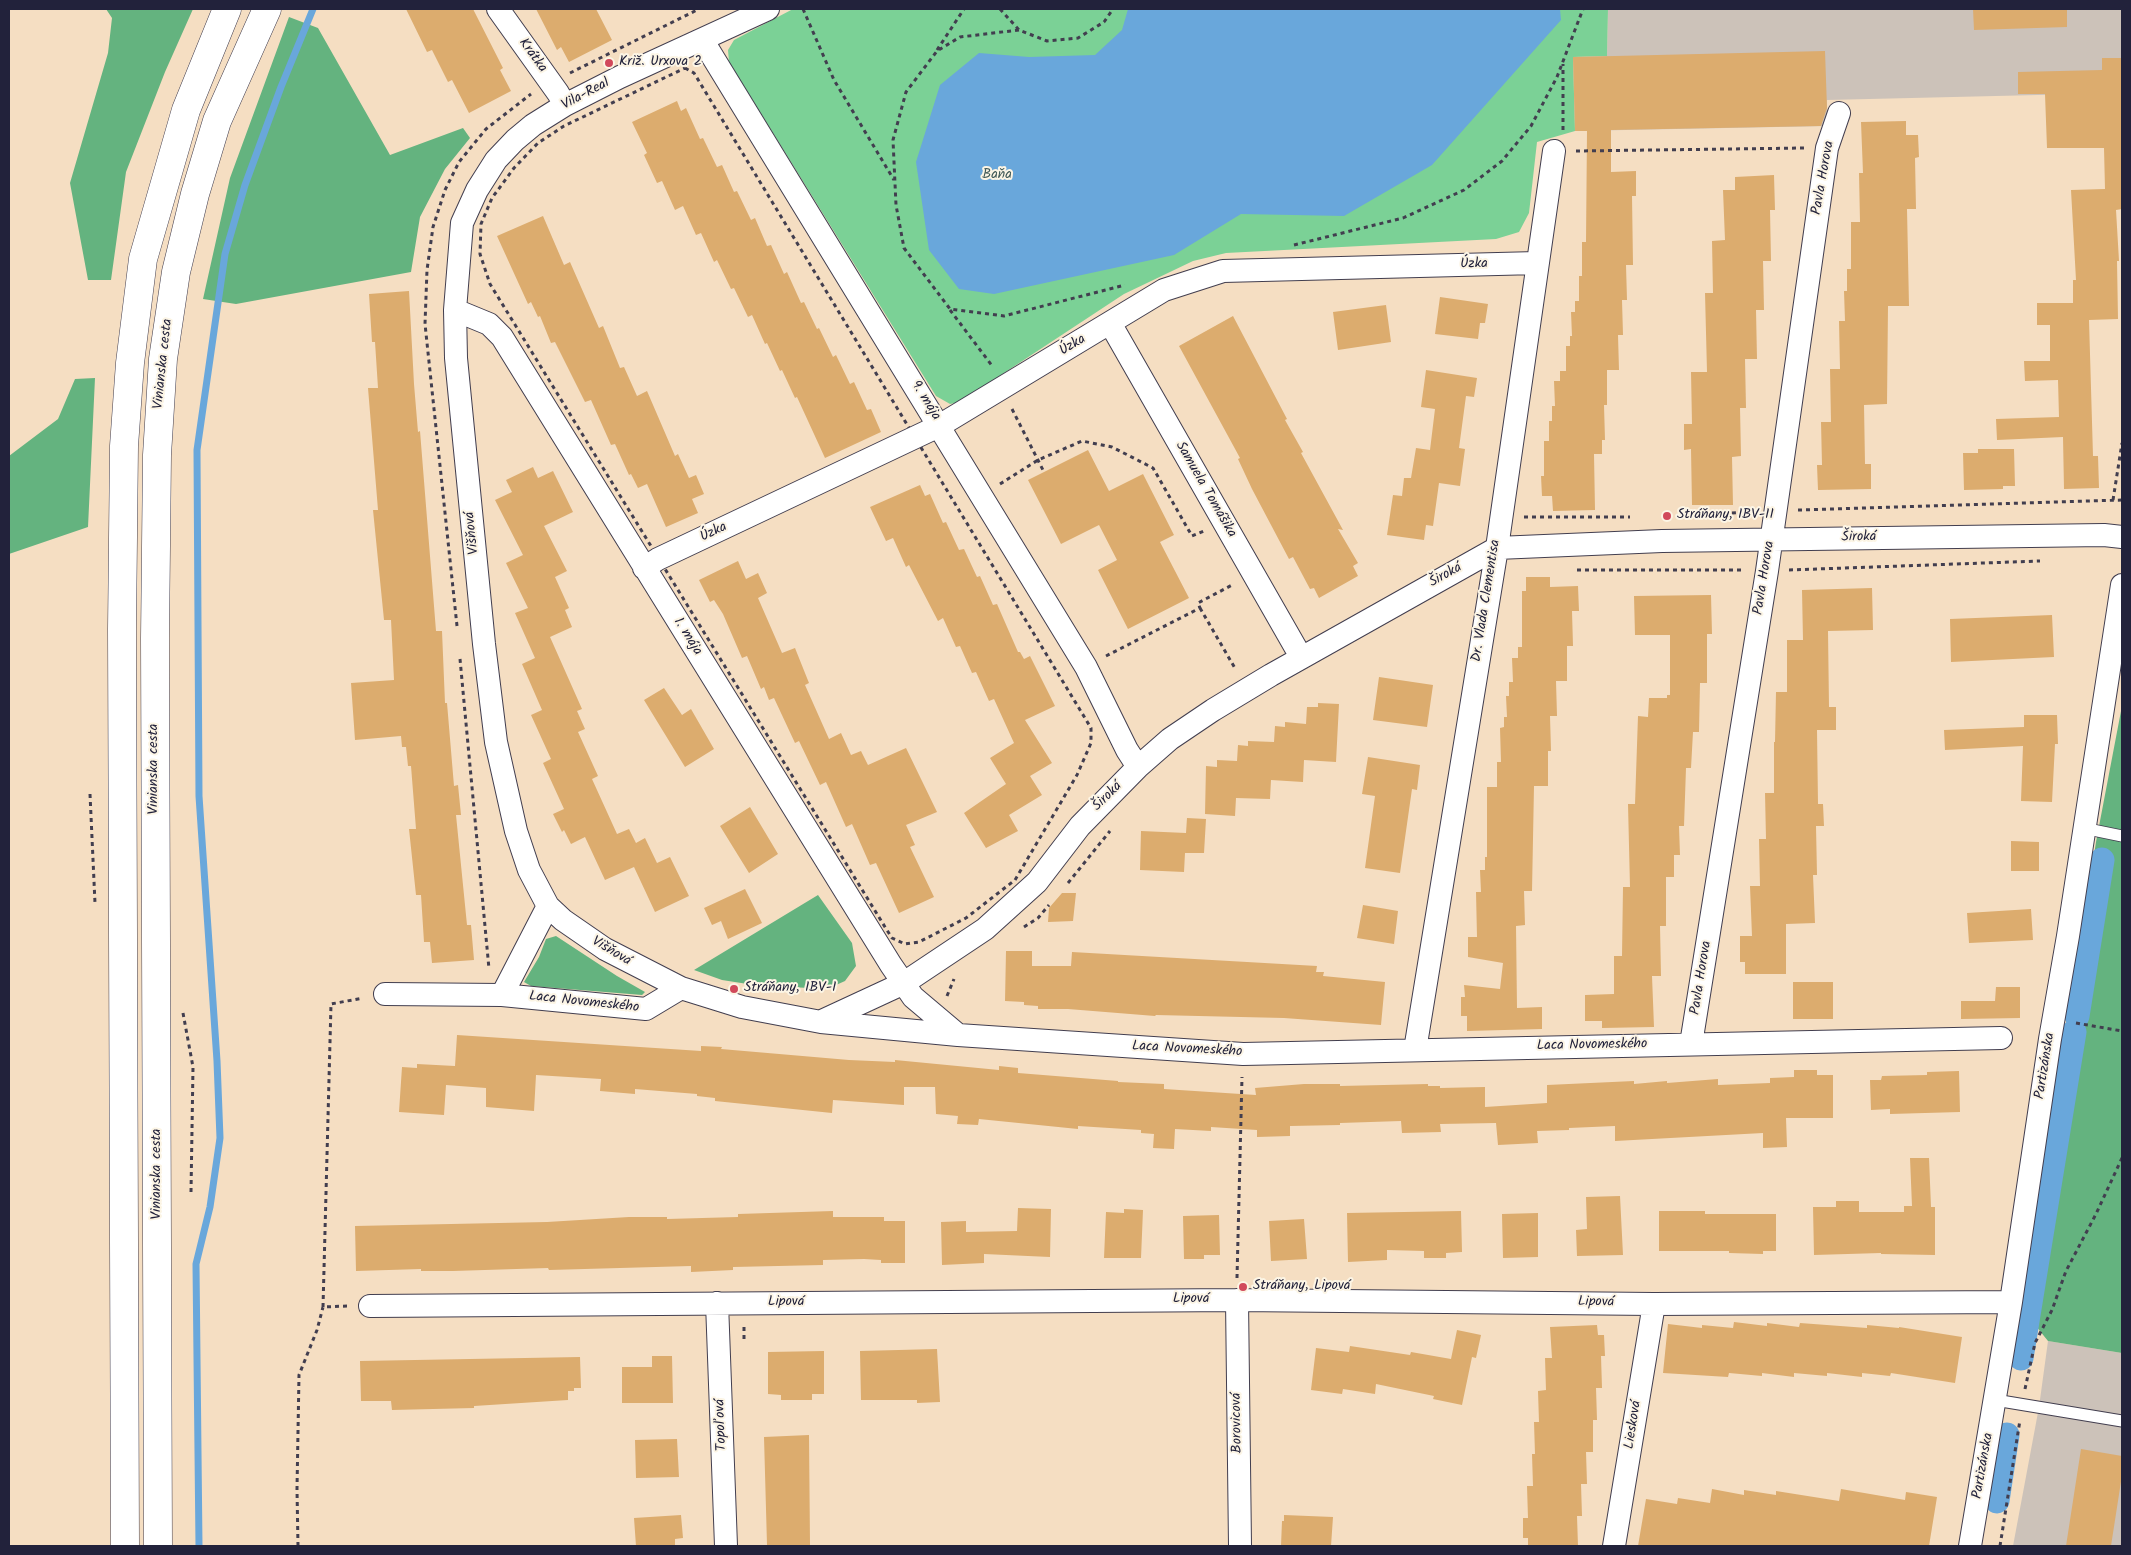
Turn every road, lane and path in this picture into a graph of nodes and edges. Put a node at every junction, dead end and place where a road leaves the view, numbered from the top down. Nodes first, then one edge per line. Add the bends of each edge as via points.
1 (228, 9) edge
2 (267, 9) edge
3 (498, 9) edge
4 (768, 9) edge
5 (803, 9) edge
6 (964, 9) edge
7 (1000, 9) edge
8 (1113, 9) edge
9 (1583, 9) edge
10 (1019, 30) junction
11 (703, 41) junction
12 (937, 51) junction
13 (1563, 61) junction
14 (565, 105) junction
15 (1839, 113) dead end
16 (1827, 148) junction
17 (1554, 151) junction
18 (496, 160) joint
19 (895, 182) junction
20 (1289, 246) dead end
21 (1536, 263) junction
22 (1134, 282) dead end
23 (950, 309) junction
24 (454, 310) junction
25 (1110, 323) junction
26 (1002, 388) junction
27 (940, 426) junction
28 (2122, 443) edge
29 (1038, 460) junction
30 (1044, 472) dead end
31 (980, 497) junction
32 (2113, 500) dead end
33 (1223, 521) junction
34 (2122, 537) edge
35 (1771, 539) junction
36 (1496, 548) junction
37 (644, 568) junction
38 (1252, 574) junction
39 (2122, 586) edge
40 (1200, 608) junction
41 (1301, 657) junction
42 (1086, 667) junction
43 (1246, 690) junction
44 (1138, 767) junction
45 (2083, 828) junction
46 (2122, 836) edge
47 (548, 906) junction
48 (904, 983) junction
49 (681, 988) junction
50 (385, 994) joint
51 (502, 995) junction
52 (183, 1010) dead end
53 (2053, 1019) junction
54 (821, 1022) junction
55 (2122, 1031) edge
56 (958, 1035) junction
57 (2001, 1038) dead end
58 (1692, 1044) junction
59 (1415, 1050) junction
60 (1243, 1054) junction
61 (2122, 1158) edge
62 (191, 1192) dead end
63 (1237, 1300) junction
64 (2011, 1302) junction
65 (717, 1303) junction
66 (1654, 1304) junction
67 (370, 1306) joint
68 (323, 1307) junction
69 (1995, 1400) junction
70 (2022, 1405) junction
71 (2122, 1421) edge
72 (125, 1546) edge
73 (158, 1546) edge
74 (298, 1546) edge
75 (726, 1546) edge
76 (1240, 1546) edge
77 (1614, 1546) edge
78 (1970, 1546) edge
79 (2000, 1546) edge

1 - 72 main road via 186,110 143,259 124,446
2 - 73 main road, Vinianska cesta via 217,121 176,272 162,359 157,455 155,629
3 - 14 street, Krátka
4 - 11 street, Vila-Real
5 - 19 path via 834,80
6 - 12 path
7 - 10 path
8 - 10 path via 1104,22 1078,38 1047,41
9 - 13 path
10 - 12 path via 960,37
11 - 14 street, Vila-Real
11 - 27 street, 9. mája
12 - 19 path via 906,92 893,140
13 - 17 path via 1563,132
13 - 20 path via 1531,126 1502,160 1464,190 1403,218
14 - 18 street, Vila-Real via 533,125
15 - 16 street, Pavla Horova
16 - 17 path
16 - 35 street, Pavla Horova
17 - 21 street, Dr. Vlada Clementisa
18 - 24 street, Višňová via 462,223
19 - 23 path via 904,248
21 - 25 street, Úzka via 1223,270 1164,290
21 - 36 street, Dr. Vlada Clementisa
22 - 23 path via 1004,316
23 - 26 path via 999,375
24 - 37 street, 1. mája via 489,324 502,337
24 - 47 street, Višňová via 458,378 496,742 516,831 529,870
25 - 26 street, Úzka
25 - 33 street, Samuela Tomášika
26 - 27 street, Úzka
26 - 29 path
27 - 31 street, 9. mája
27 - 37 street, Úzka
28 - 32 path
29 - 30 path
29 - 31 path
29 - 33 path via 1082,441 1112,448 1153,468 1192,536
31 - 42 street, 9. mája
33 - 38 street, Samuela Tomášika
34 - 35 street, Široká
35 - 36 street, Široká
35 - 58 street, Pavla Horova
36 - 41 street, Široká
36 - 59 street, Dr. Vlada Clementisa
37 - 48 street, 1. mája
38 - 40 path via 1198,603
38 - 41 street, Samuela Tomášika
39 - 45 street, Partizánska
40 - 42 path
40 - 43 path
41 - 43 street, Široká
42 - 44 street, 9. mája
43 - 44 street, Široká via 1170,740
44 - 48 street, Široká via 1080,826 1037,882 985,929
45 - 46 lane
45 - 53 street, Partizánska
47 - 49 street, Višňová via 605,949
47 - 51 street
48 - 54 street, Široká
48 - 56 street, 1. mája via 913,997
49 - 51 street, Laca Novomeského via 646,1009
49 - 54 street, Laca Novomeského via 742,1007
50 - 51 street, Laca Novomeského
50 - 68 path via 331,1004
52 - 62 path via 193,1067
53 - 55 path
53 - 64 street, Partizánska
54 - 56 street, Laca Novomeského
56 - 60 street, Laca Novomeského
57 - 58 street, Laca Novomeského
58 - 59 street, Laca Novomeského
59 - 60 street, Laca Novomeského
60 - 63 path
61 - 70 path via 2066,1271 2052,1310 2035,1343
63 - 65 street, Lipová
63 - 66 street, Lipová
63 - 76 street, Borovicová
64 - 66 street, Lipová
64 - 69 street, Partizánska
65 - 67 street, Lipová
65 - 75 street, Topoľová
66 - 77 street, Liesková
67 - 68 path
68 - 74 path via 318,1330 299,1375
69 - 70 lane
69 - 78 street, Partizánska
70 - 71 lane
70 - 79 path

